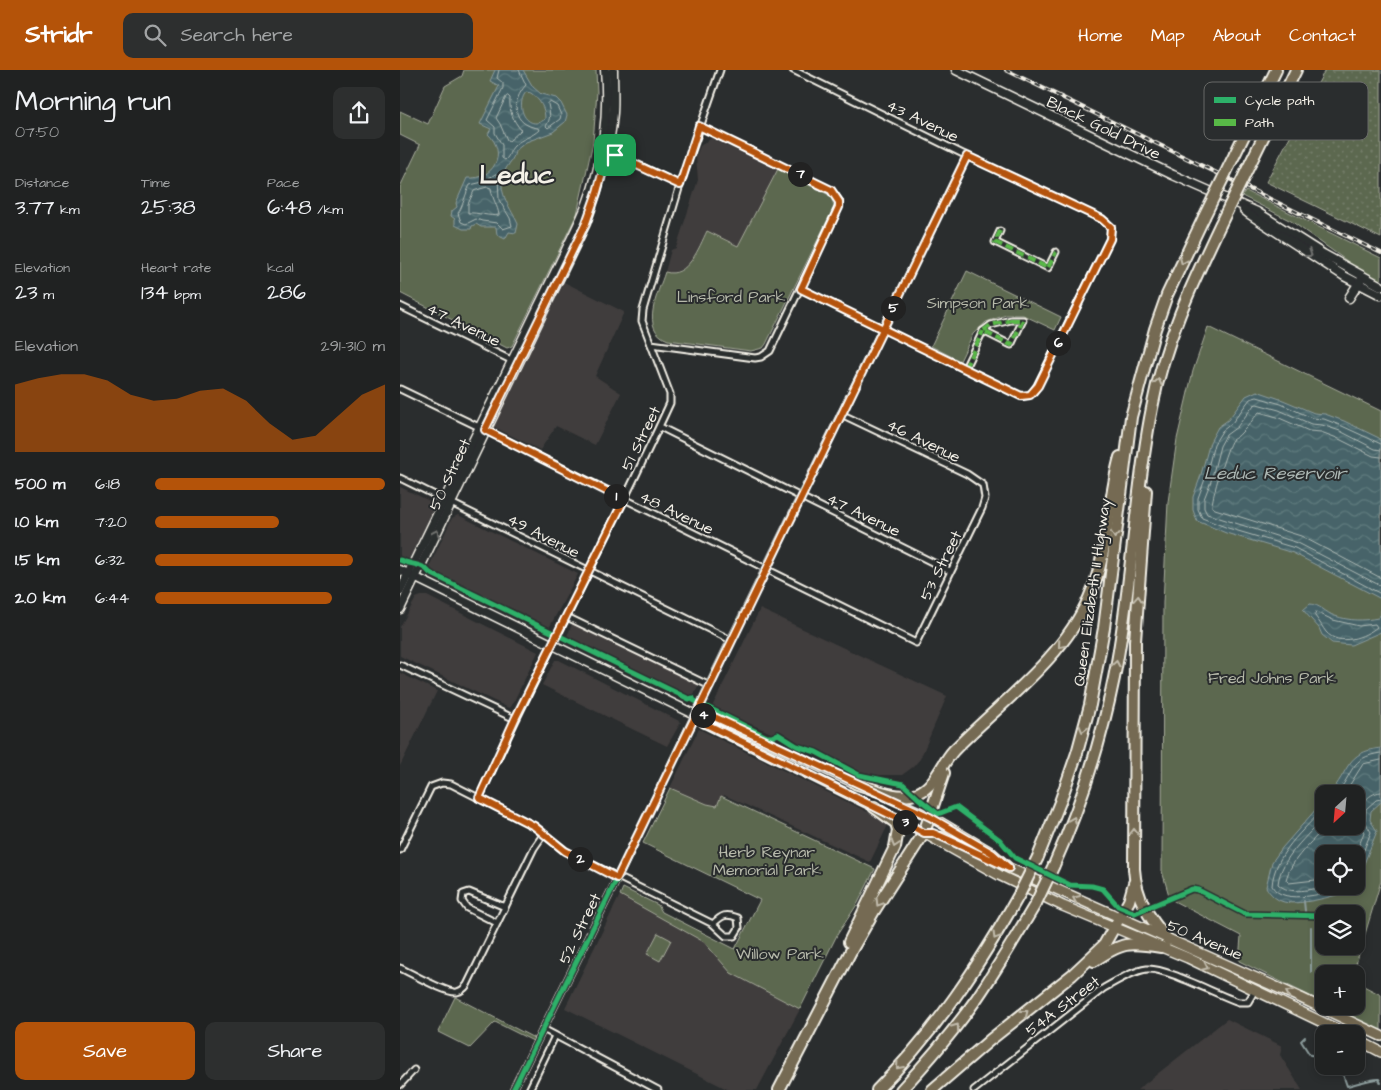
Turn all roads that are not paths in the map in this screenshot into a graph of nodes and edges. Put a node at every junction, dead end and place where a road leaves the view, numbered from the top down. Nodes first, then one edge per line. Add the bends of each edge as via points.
1 (605, 70) edge
2 (613, 70) edge
3 (720, 70) edge
4 (794, 70) edge
5 (956, 70) edge
6 (1276, 70) edge
7 (1296, 70) edge
8 (1270, 82) edge
9 (1290, 82) edge
10 (699, 126) junction
11 (1242, 140) edge
12 (1262, 140) edge
13 (604, 152) junction
14 (967, 156) junction
15 (680, 185) junction
16 (1000, 231) dead end
17 (1056, 252) dead end
18 (1360, 280) junction
19 (1381, 286) edge
20 (801, 289) junction
21 (1381, 295) edge
22 (1349, 298) dead end
23 (400, 306) edge
24 (883, 328) junction
25 (983, 331) junction
26 (651, 344) junction
27 (514, 362) junction
28 (965, 368) junction
29 (400, 389) edge
30 (1152, 408) junction
31 (841, 414) junction
32 (1131, 417) junction
33 (660, 427) junction
34 (482, 428) junction
35 (400, 478) edge
36 (801, 497) junction
37 (985, 498) joint
38 (447, 500) junction
39 (624, 500) junction
40 (766, 569) junction
41 (400, 570) edge
42 (950, 571) junction
43 (589, 572) junction
44 (412, 576) junction
45 (400, 591) edge
46 (400, 609) edge
47 (567, 617) junction
48 (731, 640) junction
49 (916, 643) joint
50 (553, 644) junction
51 (400, 664) edge
52 (710, 686) junction
53 (696, 715) junction
54 (515, 719) junction
55 (983, 722) junction
56 (834, 773) junction
57 (855, 783) junction
58 (828, 785) junction
59 (479, 798) junction
60 (874, 807) junction
61 (930, 817) junction
62 (924, 833) junction
63 (543, 835) junction
64 (400, 850) edge
65 (1009, 868) junction
66 (617, 878) junction
67 (1135, 880) junction
68 (1063, 906) junction
69 (505, 907) junction
70 (1120, 918) junction
71 (497, 923) junction
72 (713, 924) junction
73 (1114, 928) junction
74 (1164, 944) junction
75 (400, 968) edge
76 (1072, 975) junction
77 (1255, 990) junction
78 (1328, 1025) edge
79 (543, 1029) junction
80 (555, 1036) junction
81 (1381, 1036) edge
82 (1365, 1044) edge
83 (1381, 1052) edge
84 (794, 1061) junction
85 (414, 1070) dead end
86 (400, 1084) edge
87 (513, 1090) edge
88 (529, 1090) edge
89 (658, 1090) edge
90 (779, 1090) edge
91 (877, 1090) edge
92 (901, 1090) edge
93 (932, 1090) edge
94 (974, 1090) edge

1 - 13 main road, 50 Street
2 - 13 main road, 50 Street via 613,112
3 - 10 street, 51 Street
4 - 14 street, 43 Avenue
5 - 18 main road, Black Gold Drive via 1257,212
6 -> 8 highway, Queen Elizabeth II Highway, bridge
9 -> 7 highway, Queen Elizabeth II Highway, bridge
10 - 15 street, 51 Street
10 - 20 street via 824,186 836,195 839,202 836,215
11 -> 32 highway, Queen Elizabeth II Highway, bridge via 1167,295
30 -> 12 highway, Queen Elizabeth II Highway, bridge via 1178,317
13 - 15 street
13 - 27 main road, 50 Street via 587,204
14 - 24 street, 52 Street
14 - 28 street, 43 Avenue via 1102,219 1111,227 1110,239 1038,386 1030,395 1021,396
15 - 26 street, 51 Street via 643,310 642,321
16 - 17 street via 994,242 1048,268
18 - 19 main road, Black Gold Drive
18 - 21 main road, Black Gold Drive
18 - 22 main road
20 - 24 street
20 - 26 street via 770,351 761,357
23 - 27 street, 47 Avenue
24 - 28 street
24 - 31 street, 52 Street
25 - 25 street via 1001,321 1023,320 1011,345
25 - 28 street
26 - 33 street, 51 Street via 671,399
27 - 34 main road, 50 Street
29 - 34 street, 48 Avenue
67 -> 30 highway via 1135,641
92 -> 30 highway, Queen Elizabeth II Highway, bridge via 951,1033 976,998 1036,903 1076,813 1114,679
31 - 36 street, 52 Street
31 - 37 street, 46 Avenue via 967,474 983,485
32 -> 55 highway via 1114,478 1101,560 1084,610 1059,649
32 -> 91 highway, Queen Elizabeth II Highway, bridge via 1104,628 1090,705 1060,802 1038,857 982,958 915,1048
33 - 36 street, 47 Avenue
33 - 39 street, 51 Street
34 - 38 main road, 50 Street
34 - 39 street, 48 Avenue
35 - 38 street, 49 Avenue
36 - 40 street, 52 Street
36 - 42 street, 47 Avenue
37 - 42 street, 53 Street
38 - 43 street, 49 Avenue
38 - 44 main road, 50 Street
39 - 40 street, 48 Avenue
39 - 43 street, 51 Street
40 - 48 street, 52 Street
40 - 49 street, 48 Avenue
41 - 44 main road, 50 Avenue
42 - 49 street, 53 Street
43 - 47 street, 51 Street
43 - 48 street, 49 Avenue
44 - 45 main road, 50 Street
44 - 46 main road, 50 Street
44 - 50 main road, 50 Avenue
47 - 50 street, 51 Street
47 - 52 street
48 - 52 street, 52 Street
50 - 53 main road, 50 Avenue
50 - 54 street, 51 Street
51 - 54 street
52 - 53 street, 52 Street
53 - 56 main road, 50 Avenue via 710,715
53 - 58 main road, 50 Avenue via 704,723
53 - 66 street, 52 Street
54 - 59 street, 51 Street
55 - 57 highway via 953,751 932,782 918,793 900,796
55 - 61 highway via 947,767
56 - 57 main road, 50 Avenue
56 - 58 main road
57 - 61 main road, 50 Avenue
58 - 60 main road, 50 Avenue
59 - 63 street via 534,826
59 - 64 street via 451,784 431,787
60 - 62 main road, 50 Avenue
60 -> 84 highway via 896,823 898,838
61 - 62 highway
61 - 65 main road, 50 Avenue via 992,853
62 - 65 main road via 933,833
62 - 68 main road, 50 Avenue
62 -> 84 highway via 860,935
63 - 66 street via 565,851
63 - 69 street
70 -> 65 main road, 50 Avenue
66 - 72 street
66 - 79 street, 52 Street
67 - 70 highway
67 - 74 highway via 1145,910
68 - 70 main road via 1110,922
68 - 73 main road, 50 Avenue
69 - 71 street
69 - 71 street via 469,892 463,894 462,901 467,908
70 - 73 highway
70 - 74 main road, 50 Avenue
71 - 75 street via 466,985 458,992 448,991
72 - 72 street via 726,936 734,936 739,928 738,918 729,914 721,916
73 - 74 main road, 50 Avenue
73 - 76 highway via 1104,945
74 - 76 highway via 1118,946
74 -> 77 main road, 50 Avenue
81 -> 74 main road, 50 Avenue via 1244,972
93 -> 76 highway
77 - 78 main road, 50 Avenue
77 - 94 street, 54A Street via 1248,1002 1238,1002 1167,973 1148,969 1126,976 1104,988
79 - 80 street
79 - 87 street, 52 Street
80 - 88 street
80 - 89 street
82 - 83 main road
84 - 90 highway
85 - 86 street

